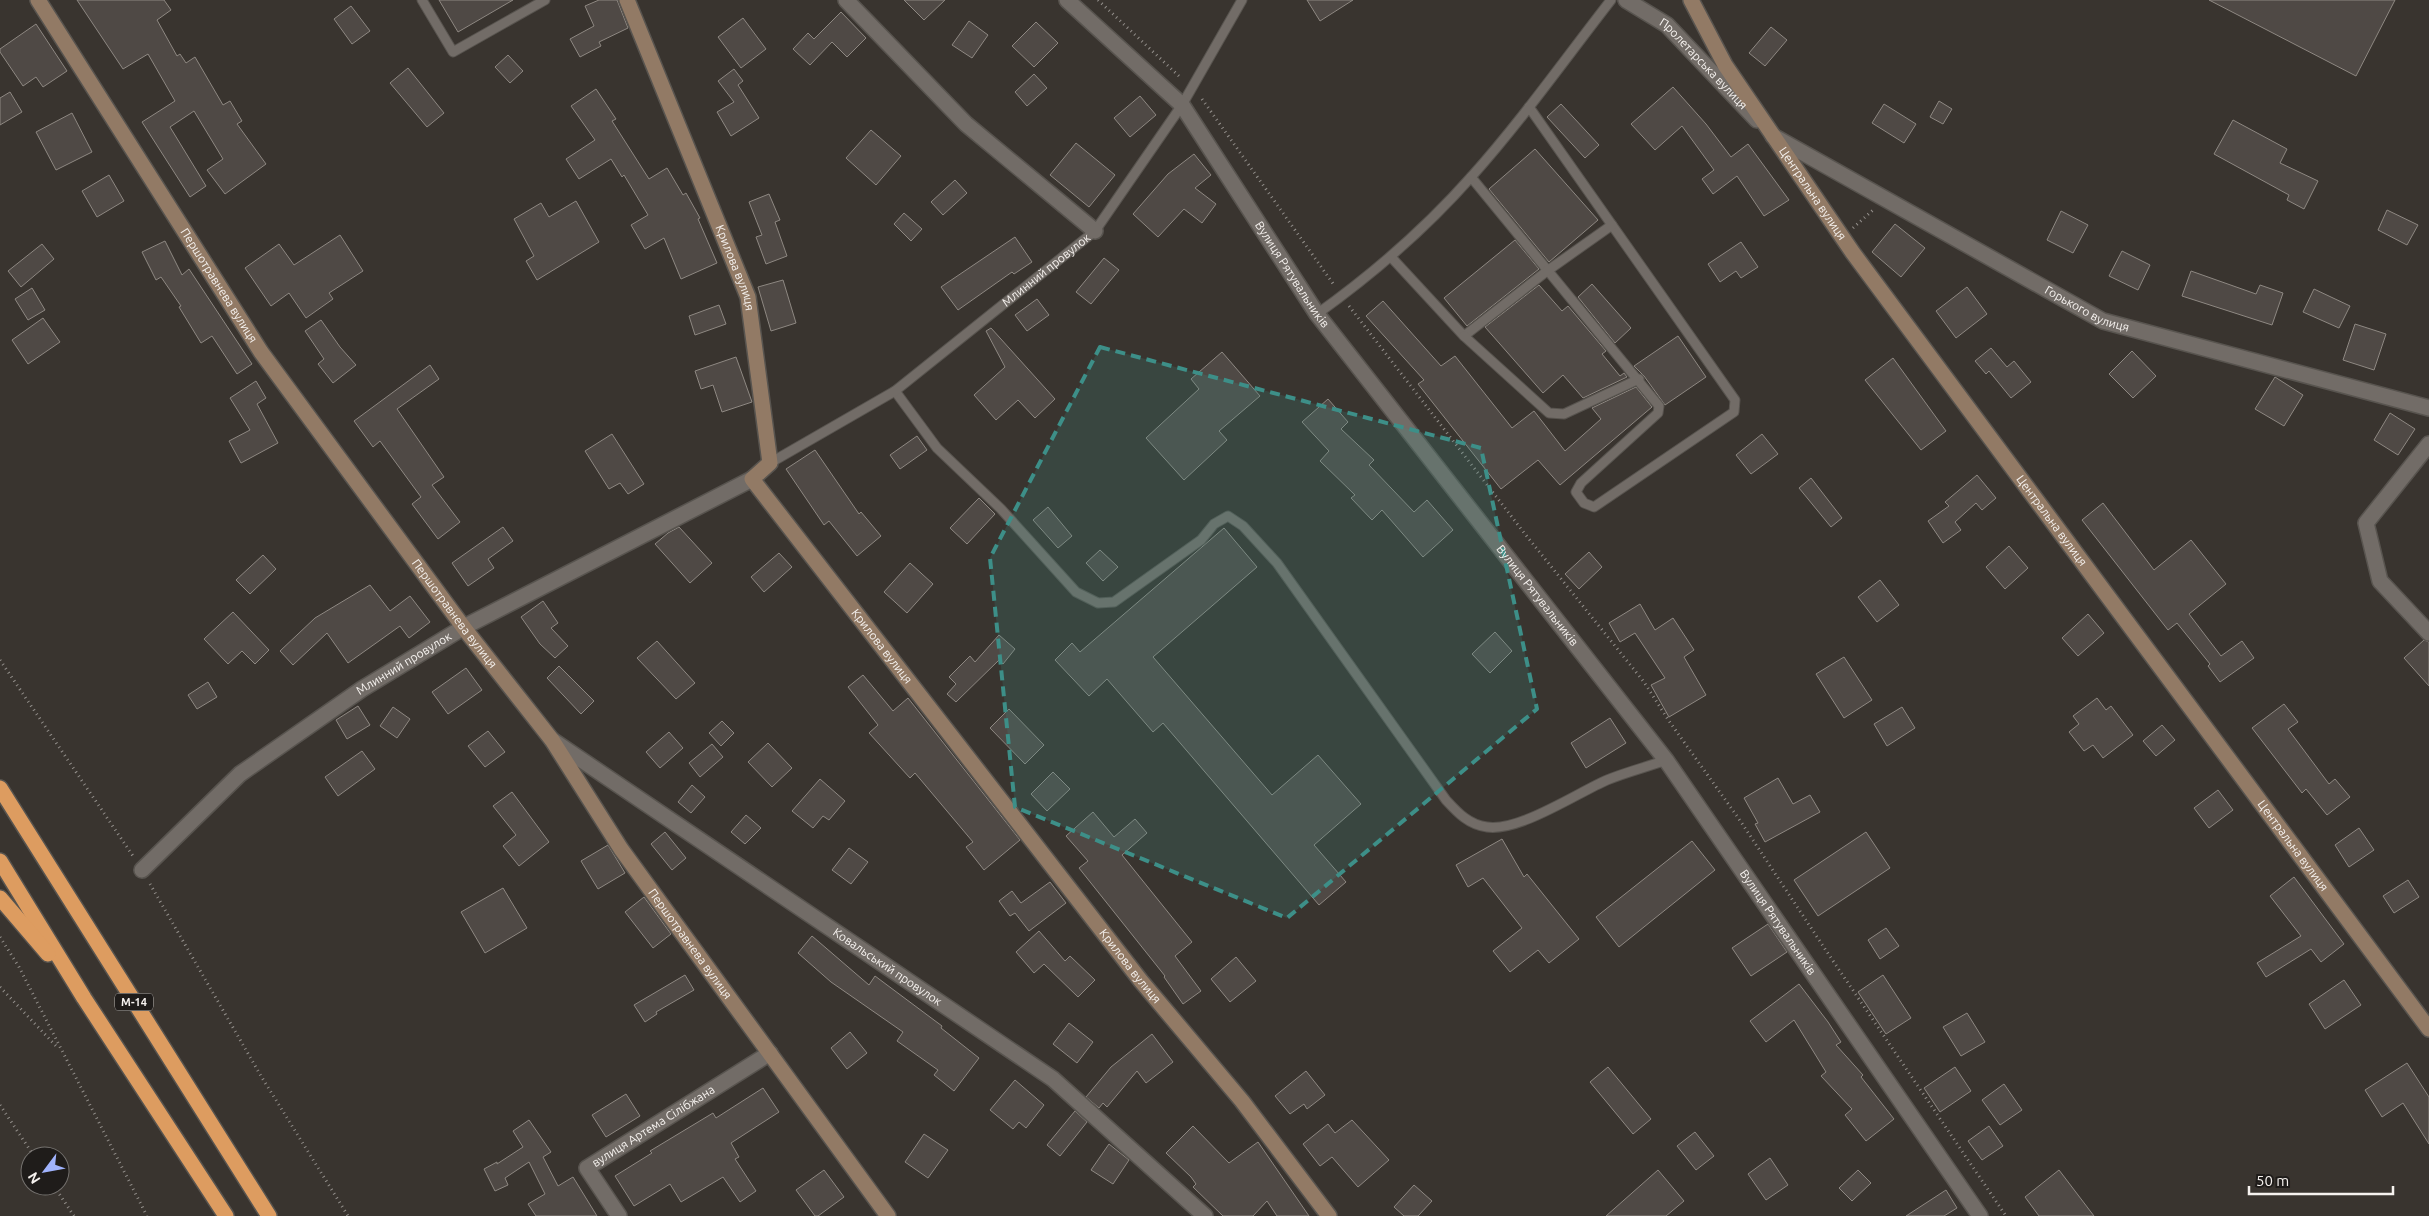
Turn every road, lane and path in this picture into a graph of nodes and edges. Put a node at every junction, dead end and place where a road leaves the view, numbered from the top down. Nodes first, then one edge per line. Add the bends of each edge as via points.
1 (38, 0) edge
2 (422, 0) edge
3 (545, 0) edge
4 (627, 0) edge
5 (846, 0) edge
6 (1067, 0) edge
7 (1098, 0) edge
8 (1242, 0) edge
9 (1611, 0) edge
10 (1626, 0) edge
11 (1691, 0) edge
12 (1191, 88) junction
13 (1182, 105) junction
14 (1529, 108) junction
15 (1773, 137) junction
16 (1471, 177) junction
17 (1612, 225) junction
18 (1095, 231) junction
19 (1391, 257) junction
20 (1547, 271) junction
21 (1342, 296) junction
22 (1317, 314) junction
23 (1464, 336) junction
24 (1639, 379) junction
25 (895, 391) junction
26 (2429, 408) edge
27 (2429, 444) edge
28 (770, 463) junction
29 (752, 478) junction
30 (464, 627) junction
31 (2429, 633) edge
32 (0, 660) edge
33 (552, 740) junction
34 (1666, 760) junction
35 (0, 788) edge
36 (0, 861) edge
37 (142, 870) junction
38 (0, 898) edge
39 (0, 936) edge
40 (0, 987) edge
41 (84, 998) junction
42 (2429, 1029) edge
43 (60, 1050) junction
44 (770, 1053) junction
45 (0, 1106) edge
46 (27, 1146) edge
47 (61, 1196) edge
48 (74, 1216) edge
49 (147, 1216) edge
50 (226, 1216) edge
51 (269, 1216) edge
52 (348, 1216) edge
53 (619, 1216) edge
54 (888, 1216) edge
55 (1205, 1216) edge
56 (1329, 1216) edge
57 (1980, 1216) edge
58 (2006, 1216) edge

1 - 30 street, Першотравнева вулиця via 261,352
2 - 3 lane via 453,52
4 - 28 street, Крилова вулиця via 748,297
5 - 18 street via 966,124
6 - 13 street, Вулиця Рятувальників
7 - 12 path
8 - 12 lane, Млинний провулок
9 - 14 lane
10 - 15 street, Пролетарська вулиця via 1667,25
11 - 15 street, Центральна вулиця via 1725,65
12 - 13 lane, Млинний провулок
12 - 21 path via 1206,103
13 - 18 lane, Млинний провулок
13 - 22 street, Вулиця Рятувальників
14 - 16 lane
14 - 17 lane
15 - 26 street, Горького вулиця via 2103,321
15 - 42 street, Центральна вулиця via 1853,253
16 - 19 lane
16 - 20 lane
17 - 20 lane
17 - 24 lane via 1734,400 1734,412 1594,507 1584,503 1576,492 1581,482 1658,414 1660,406
18 - 25 lane, Млинний провулок
19 - 21 lane
19 - 23 lane
20 - 23 lane
20 - 24 lane
21 - 22 lane
21 - 58 path via 1525,534 1644,682
22 - 34 street, Вулиця Рятувальників
23 - 24 lane via 1549,413 1564,414
25 - 28 lane, Млинний провулок
25 - 34 lane via 938,448 1001,509 1076,592 1098,603 1114,602 1201,540 1214,524 1228,516 1244,526 1277,563 1446,800 1466,820 1502,828 1609,779
27 - 31 street via 2366,524 2380,581
28 - 29 street
29 - 30 street, Млинний провулок
29 - 56 street, Крилова вулиця via 1141,981 1242,1101
30 - 33 street, Першотравнева вулиця
30 - 37 street, Млинний провулок via 362,689 240,774
32 - 37 path
33 - 44 street, Першотравнева вулиця via 621,849
33 - 55 street, Ковальський провулок via 1053,1079
34 - 57 street, Вулиця Рятувальників
35 - 51 highway, М-14
36 - 41 highway
37 - 52 path via 261,1076
38 - 41 highway
39 - 43 path
40 - 43 path
41 - 50 highway
43 - 49 path
44 - 53 street, вулиця Артема Сілібжана via 587,1168
44 - 54 street, Першотравнева вулиця
45 - 46 path
47 - 48 path

